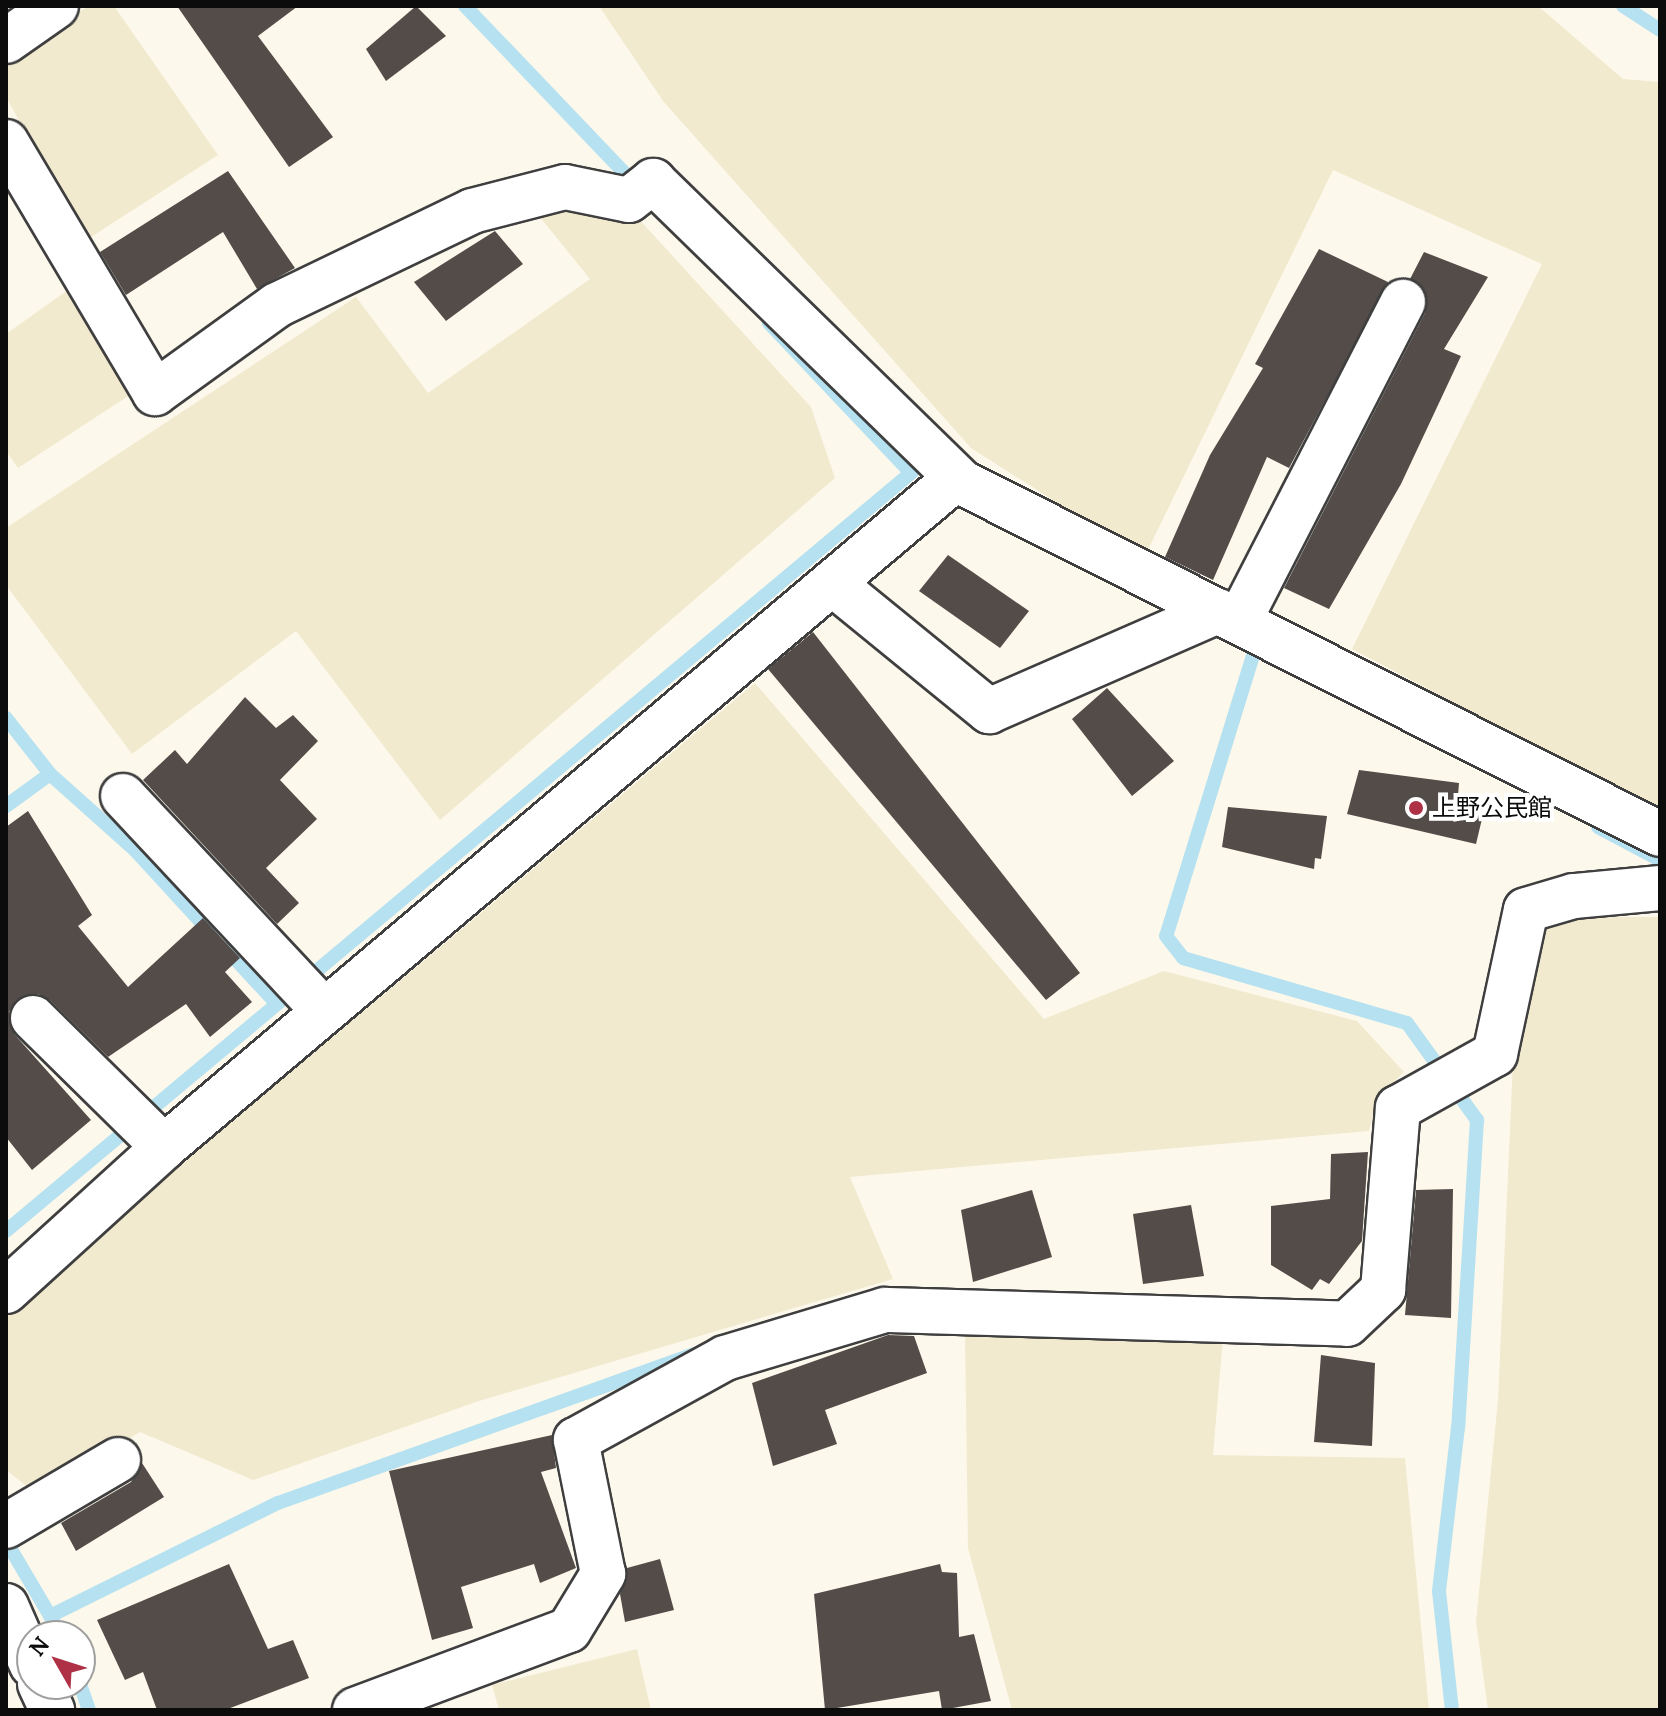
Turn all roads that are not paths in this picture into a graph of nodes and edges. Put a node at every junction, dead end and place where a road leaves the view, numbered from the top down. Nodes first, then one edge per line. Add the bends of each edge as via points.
1 (56, 6) edge
2 (6, 41) edge
3 (6, 142) edge
4 (1403, 302) dead end
5 (950, 487) junction
6 (832, 583) junction
7 (1228, 616) junction
8 (123, 796) dead end
9 (1660, 834) edge
10 (1660, 888) edge
11 (324, 1011) junction
12 (33, 1018) dead end
13 (164, 1147) junction
14 (6, 1291) edge
15 (118, 1460) dead end
16 (7, 1525) edge
17 (6, 1606) edge
18 (16, 1629) edge
19 (355, 1710) edge

1 - 2 street
3 - 5 street via 155,393 277,305 472,211 565,187 629,200 653,181
4 - 7 street
5 - 6 street
5 - 7 street
6 - 7 street via 989,711 1175,629
6 - 11 street
7 - 9 street
8 - 11 street
10 - 19 street via 1574,896 1526,910 1495,1054 1398,1108 1383,1290 1347,1324 885,1310 725,1358 576,1440 603,1574 569,1630
11 - 13 street
12 - 13 street
13 - 14 street
15 - 16 street
17 - 18 street

